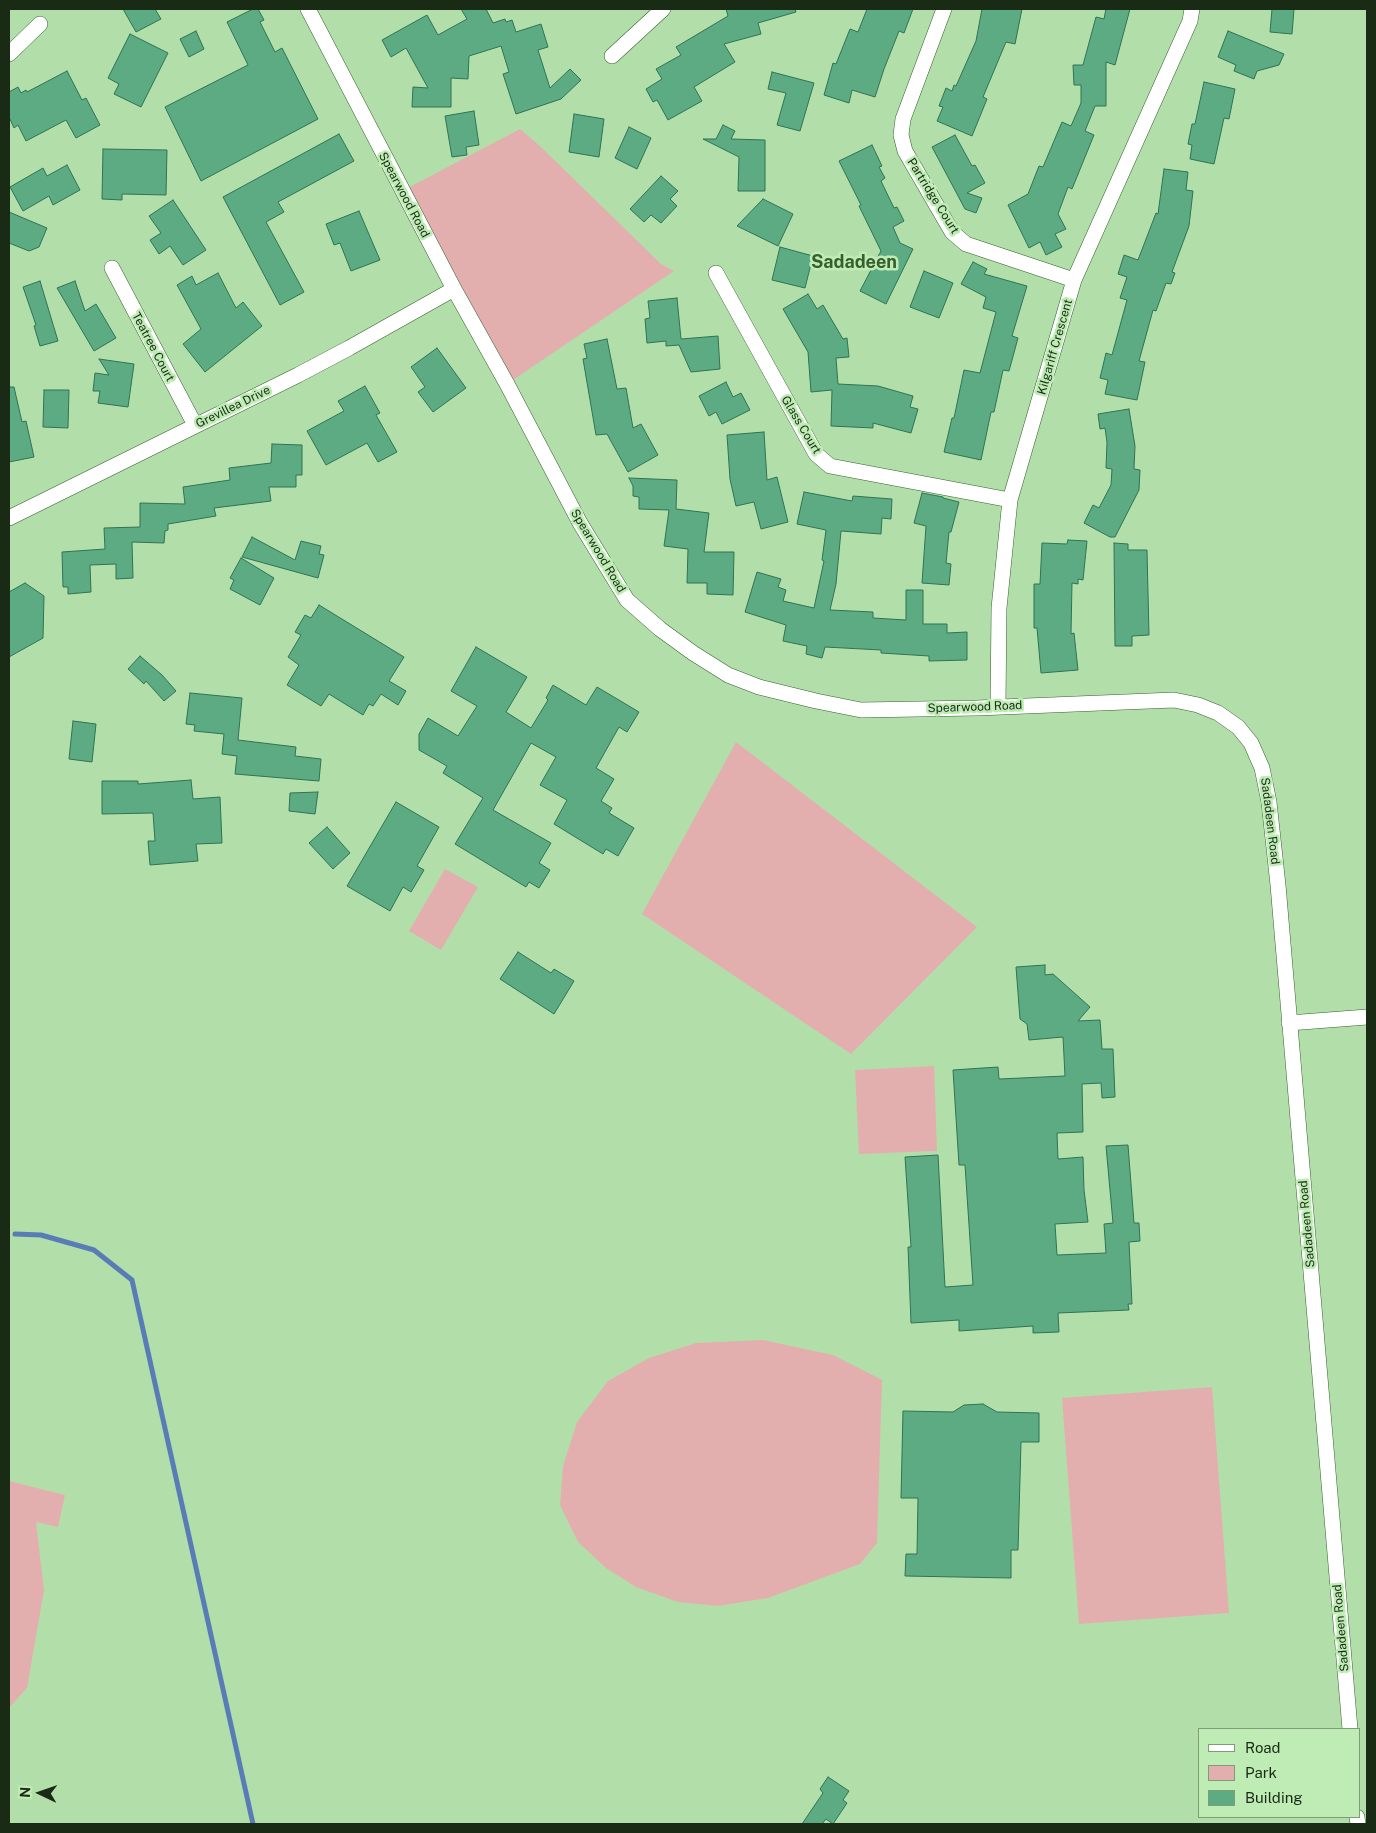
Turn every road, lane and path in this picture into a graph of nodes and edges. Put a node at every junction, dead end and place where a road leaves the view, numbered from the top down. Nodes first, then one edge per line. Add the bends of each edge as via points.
1 (308, 9) edge
2 (663, 9) edge
3 (944, 9) edge
4 (1192, 9) edge
5 (40, 24) dead end
6 (9, 54) edge
7 (612, 56) dead end
8 (112, 268) dead end
9 (716, 273) dead end
10 (1074, 280) junction
11 (454, 290) junction
12 (195, 425) junction
13 (1010, 500) junction
14 (9, 518) edge
15 (998, 706) junction
16 (1238, 727) joint
17 (1367, 1017) edge
18 (1290, 1023) junction
19 (1350, 1728) edge

1 - 11 street, Spearwood Road
2 - 7 street
3 - 10 street, Partridge Court via 902,119 905,151 952,232 966,244
4 - 10 street, Kilgariff Crescent via 1190,21
5 - 6 street
8 - 12 street, Teatree Court
9 - 13 street, Glass Court via 816,454 830,466
10 - 13 street, Kilgariff Crescent
11 - 12 street, Grevillea Drive via 349,348
11 - 15 street, Spearwood Road via 585,531 627,600 660,629 728,675 816,701 861,710
12 - 14 street, Grevillea Drive
13 - 15 street, Kilgariff Crescent via 999,608
15 - 16 street, Spearwood Road via 1174,700 1198,705
16 - 18 street, Sadadeen Road via 1251,743 1262,768 1269,802
17 - 18 street
18 - 19 street, Sadadeen Road

